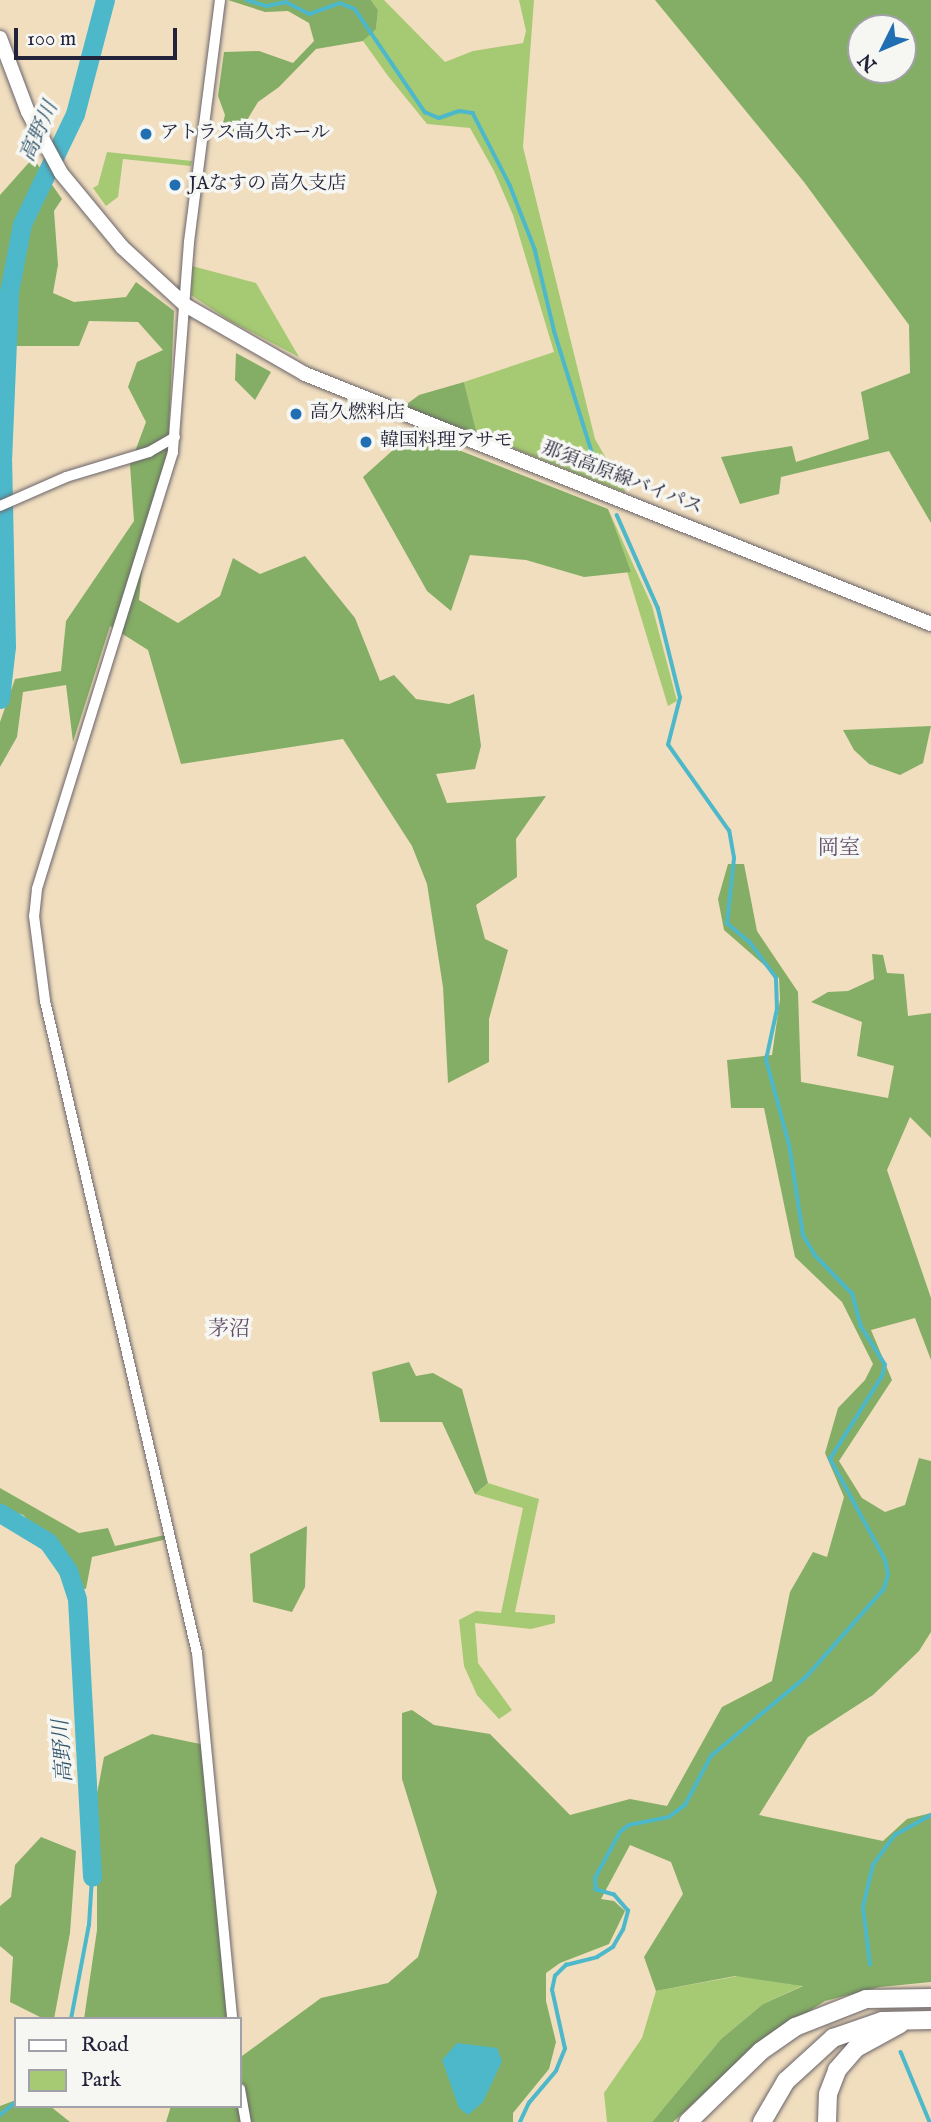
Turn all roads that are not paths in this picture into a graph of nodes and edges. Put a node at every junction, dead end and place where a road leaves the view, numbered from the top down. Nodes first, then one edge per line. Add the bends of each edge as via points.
1 (220, 0) edge
2 (0, 38) edge
3 (185, 305) junction
4 (175, 437) junction
5 (0, 506) edge
6 (931, 624) edge
7 (931, 1998) edge
8 (908, 1999) junction
9 (232, 2017) edge
10 (931, 2020) edge
11 (903, 2022) junction
12 (242, 2101) edge
13 (246, 2122) edge
14 (688, 2122) edge
15 (750, 2122) edge
16 (762, 2122) edge
17 (827, 2122) edge

1 - 3 street
2 - 3 main road, 那須高原線バイパス via 44,145 61,173 95,218
3 - 4 street
3 - 6 main road, 那須高原線バイパス via 328,384
4 - 5 street via 149,452 66,477
4 - 9 street via 37,889 35,949 195,1642
7 - 8 highway
8 - 14 highway via 866,1999 795,2027 761,2051
8 - 15 highway via 843,2021 816,2036 779,2073
10 - 11 highway
11 - 16 highway via 861,2025 819,2047 786,2081
11 - 17 highway via 845,2059 828,2094
12 - 13 street

